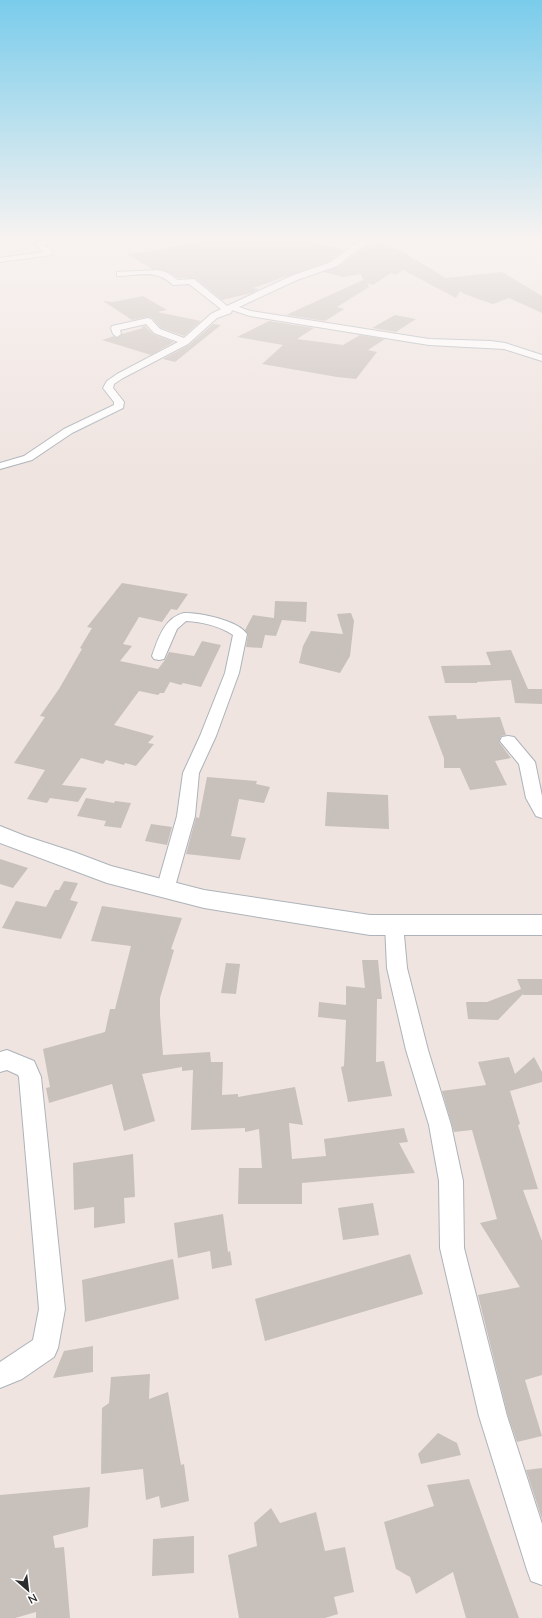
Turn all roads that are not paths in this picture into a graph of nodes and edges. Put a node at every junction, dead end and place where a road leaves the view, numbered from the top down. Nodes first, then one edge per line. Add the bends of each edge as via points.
1 (215, 317) edge
2 (274, 317) edge
3 (117, 334) dead end
4 (185, 342) junction
5 (542, 358) edge
6 (0, 466) edge
7 (159, 656) dead end
8 (508, 741) dead end
9 (542, 812) edge
10 (0, 834) edge
11 (165, 890) junction
12 (394, 924) junction
13 (542, 925) edge
14 (0, 1062) edge
15 (0, 1375) edge
16 (542, 1570) edge

1 - 4 street
2 - 5 street via 365,330 408,340 505,346
3 - 4 street via 115,328 148,321 157,331
4 - 6 street via 110,383 108,388 119,402 119,406 68,431 28,458
7 - 11 street via 169,632 179,619 184,617 225,625 238,630 240,634 232,673 191,773 186,816
8 - 9 street via 527,762 534,798
10 - 11 street via 107,874
11 - 12 street via 204,899 370,925
12 - 13 street
12 - 16 street via 397,968 417,1050 440,1125 451,1181 452,1248 493,1416
14 - 15 street via 7,1060 26,1068 30,1077 52,1309 45,1348 13,1370

